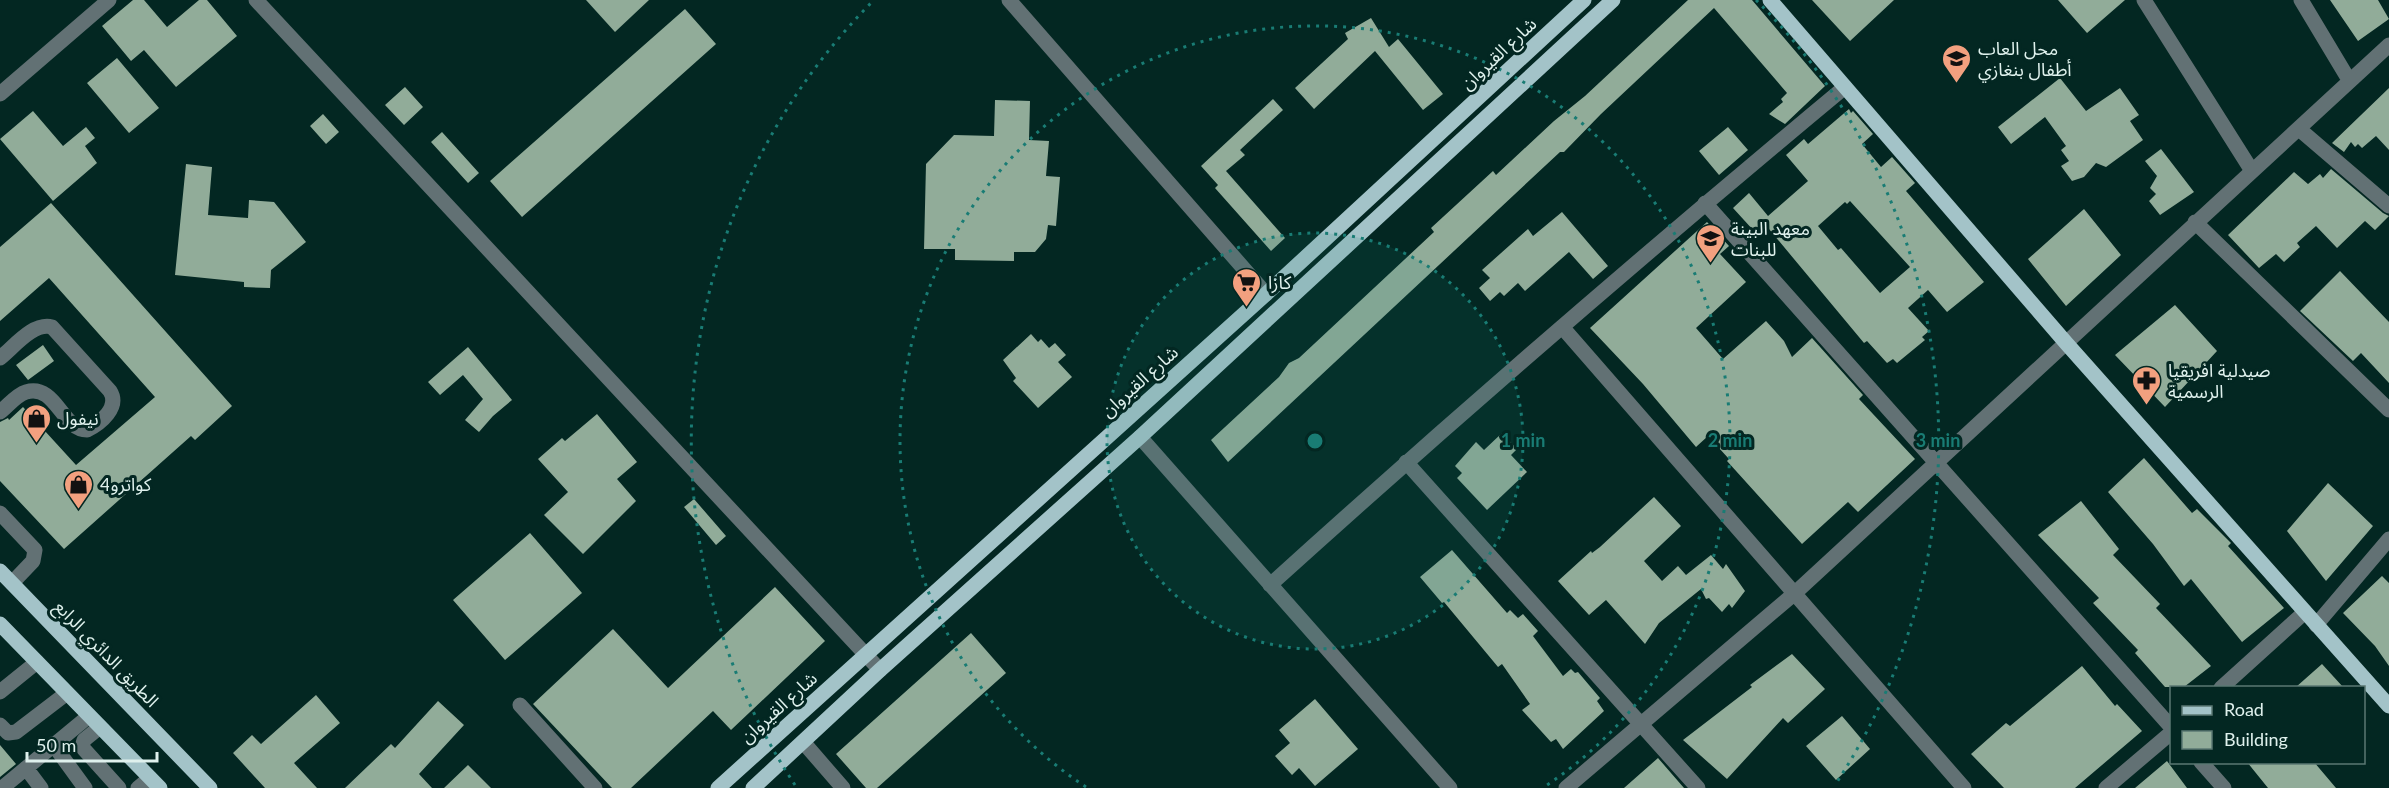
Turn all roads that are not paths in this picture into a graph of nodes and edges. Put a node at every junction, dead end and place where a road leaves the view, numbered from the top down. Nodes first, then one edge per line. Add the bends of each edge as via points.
1 (109, 0) edge
2 (256, 0) edge
3 (1009, 0) edge
4 (1584, 0) edge
5 (1613, 0) edge
6 (2144, 0) edge
7 (2301, 0) edge
8 (1775, 2) edge
9 (2389, 45) edge
10 (2349, 80) junction
11 (1845, 87) junction
12 (0, 94) edge
13 (2299, 129) junction
14 (2252, 171) junction
15 (1705, 203) junction
16 (2389, 206) edge
17 (2196, 222) junction
18 (1266, 294) junction
19 (1563, 328) junction
20 (2067, 344) junction
21 (0, 358) edge
22 (2389, 410) edge
23 (0, 412) edge
24 (1140, 437) junction
25 (1406, 462) junction
26 (1936, 463) junction
27 (0, 513) edge
28 (2389, 539) edge
29 (0, 570) edge
30 (12, 583) junction
31 (1270, 585) junction
32 (1795, 593) junction
33 (2305, 612) junction
34 (0, 624) edge
35 (2316, 625) junction
36 (864, 655) junction
37 (37, 662) junction
38 (880, 670) junction
39 (2222, 686) edge
40 (0, 692) edge
41 (67, 693) junction
42 (520, 705) dead end
43 (2389, 706) edge
44 (89, 716) junction
45 (1640, 723) junction
46 (0, 726) edge
47 (100, 727) junction
48 (2170, 728) edge
49 (2170, 732) edge
50 (804, 742) junction
51 (53, 744) junction
52 (2203, 764) edge
53 (26, 768) junction
54 (150, 785) edge
55 (2, 788) edge
56 (41, 788) edge
57 (85, 788) edge
58 (119, 788) edge
59 (210, 788) edge
60 (595, 788) edge
61 (718, 788) edge
62 (753, 788) edge
63 (843, 788) edge
64 (1450, 788) edge
65 (1566, 788) edge
66 (1698, 788) edge
67 (1964, 788) edge
68 (2106, 788) edge
69 (2224, 788) edge

1 - 12 street
2 - 36 street
3 - 18 street
4 - 18 main road, شارع القيروان
5 - 24 main road
6 - 14 street
7 - 10 street
8 - 11 main road
9 - 10 street
10 - 13 street
11 - 15 street
11 - 20 main road
13 - 14 street
13 - 16 street
14 - 17 street
15 - 19 street
15 - 26 street
17 - 20 street
17 - 22 street
18 - 36 main road, شارع القيروان
19 - 25 street
19 - 32 street
20 - 26 street
20 - 33 main road
21 - 23 street via 35,328 52,327 110,391 114,401 112,408 87,430 76,428 40,392 20,395
24 - 31 street
24 - 38 main road
25 - 31 street
25 - 45 street
26 - 32 street
26 - 48 street
27 - 30 street via 35,550 33,561
28 - 35 street
29 - 30 main road, الطريق الدائري الرابع
30 - 59 main road, الطريق الدائري الرابع
31 - 64 street
32 - 45 street
32 - 67 street
33 - 35 main road
33 - 39 street
34 - 37 main road
35 - 43 main road
36 - 38 street
36 - 61 main road, شارع القيروان
37 - 40 street
37 - 41 main road
38 - 50 main road
41 - 44 main road
41 - 46 street via 16,732 8,733
42 - 60 street
44 - 47 main road
44 - 51 street
45 - 65 street
45 - 66 street
47 - 54 main road
47 - 58 street via 84,740 82,747
49 - 68 street
50 - 62 main road
50 - 63 street
51 - 53 street
51 - 57 street
52 - 69 street
53 - 55 street
53 - 56 street

